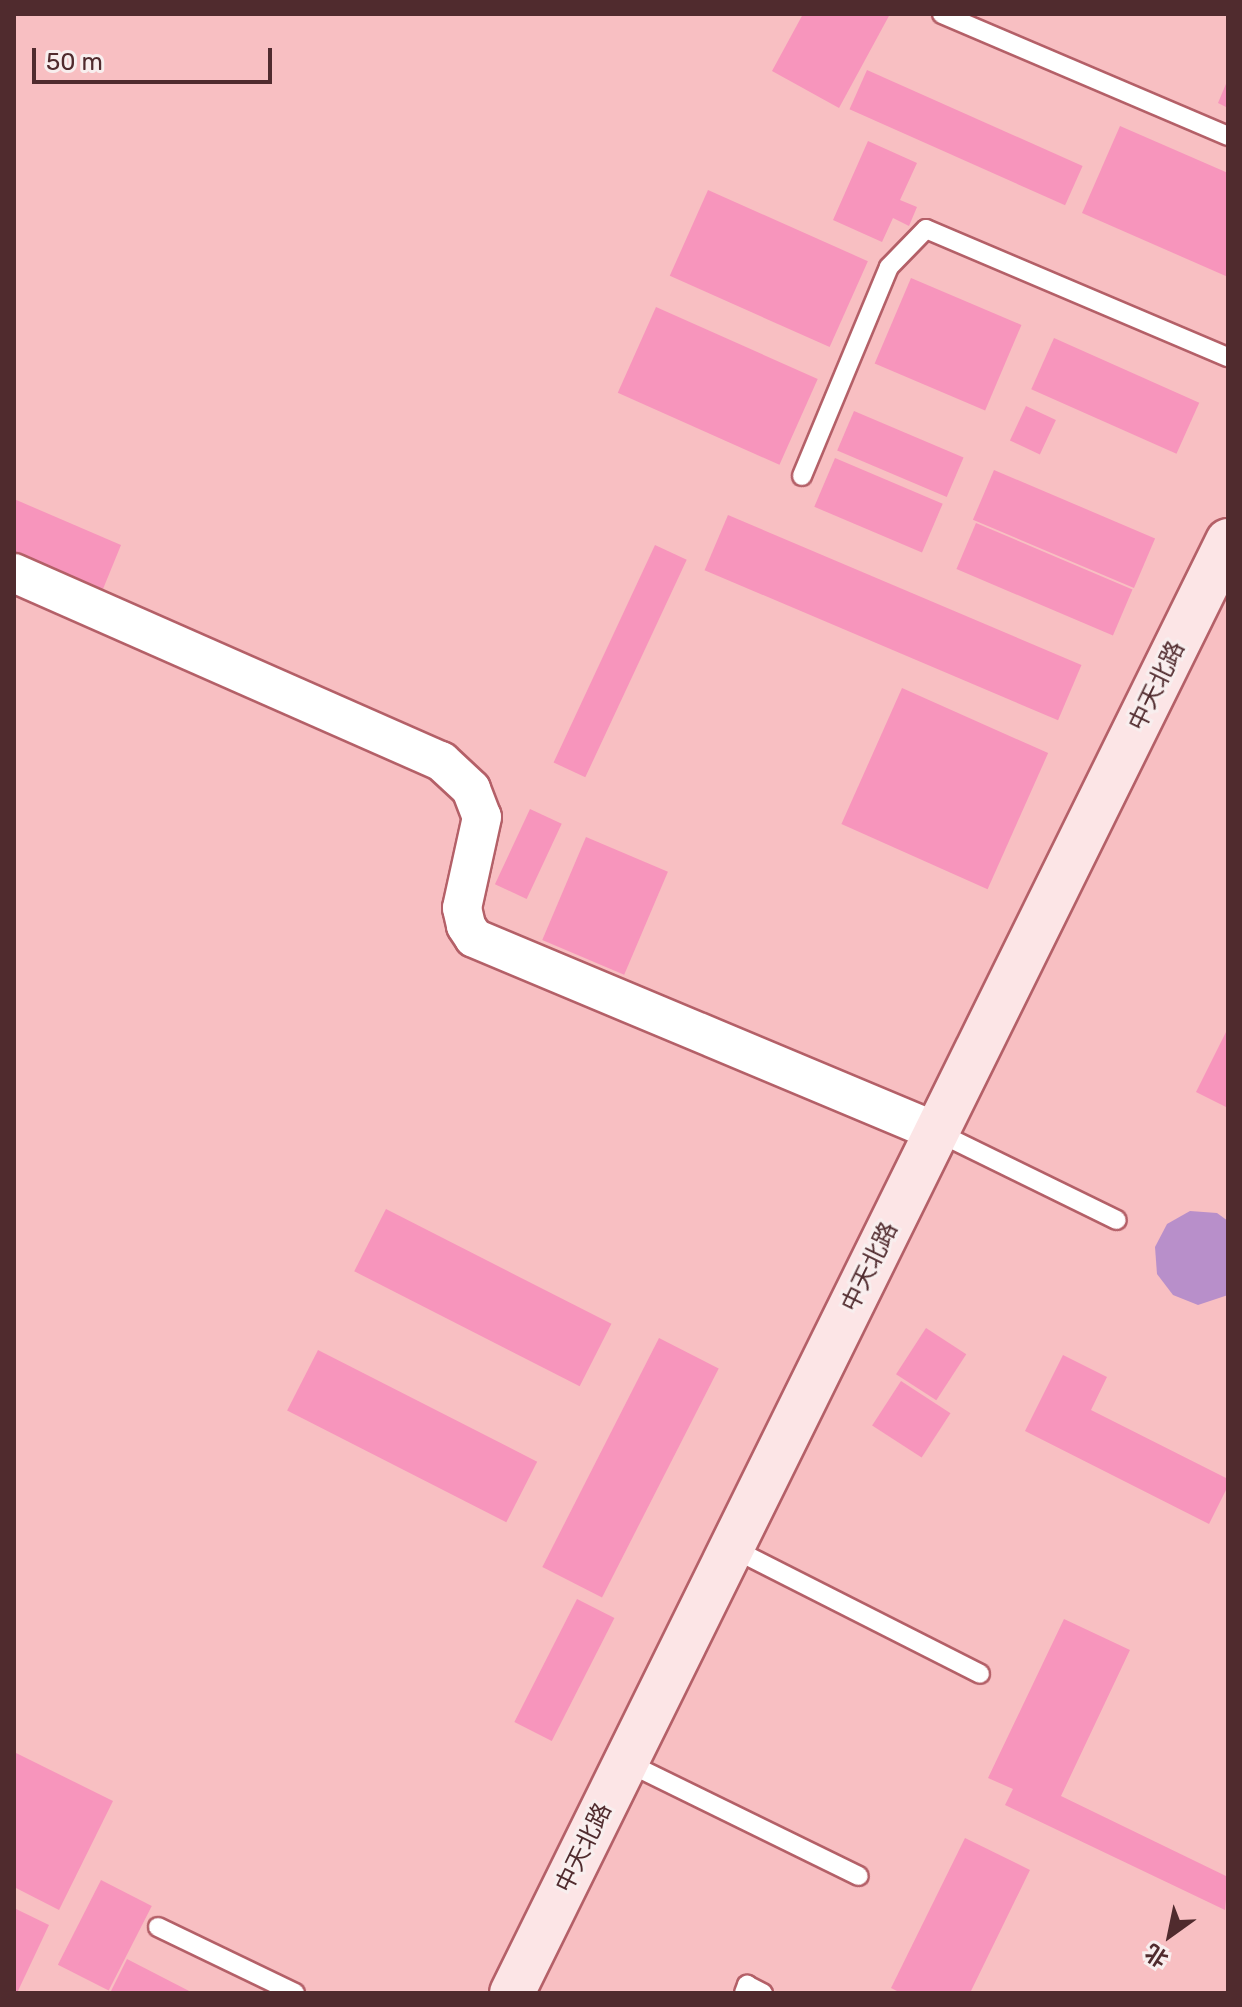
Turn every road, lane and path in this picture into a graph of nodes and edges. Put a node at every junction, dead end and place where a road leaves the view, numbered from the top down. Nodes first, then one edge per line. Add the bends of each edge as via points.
1 (942, 14) edge
2 (1228, 136) edge
3 (1228, 357) edge
4 (802, 476) dead end
5 (1228, 541) edge
6 (14, 573) edge
7 (937, 1132) junction
8 (1117, 1220) dead end
9 (732, 1548) junction
10 (980, 1674) dead end
11 (626, 1762) junction
12 (859, 1876) dead end
13 (158, 1927) dead end
14 (295, 1993) edge
15 (512, 1993) edge
16 (744, 1993) edge
17 (763, 1993) edge

1 - 2 lane
3 - 4 lane via 926,229 889,267
5 - 7 main road, 中天北路
6 - 7 street via 441,761 471,789 482,817 462,908 474,938
7 - 8 lane
7 - 9 main road, 中天北路
9 - 10 lane
9 - 11 main road, 中天北路
11 - 12 lane
11 - 15 main road, 中天北路
13 - 14 lane
16 - 17 lane via 747,1985

